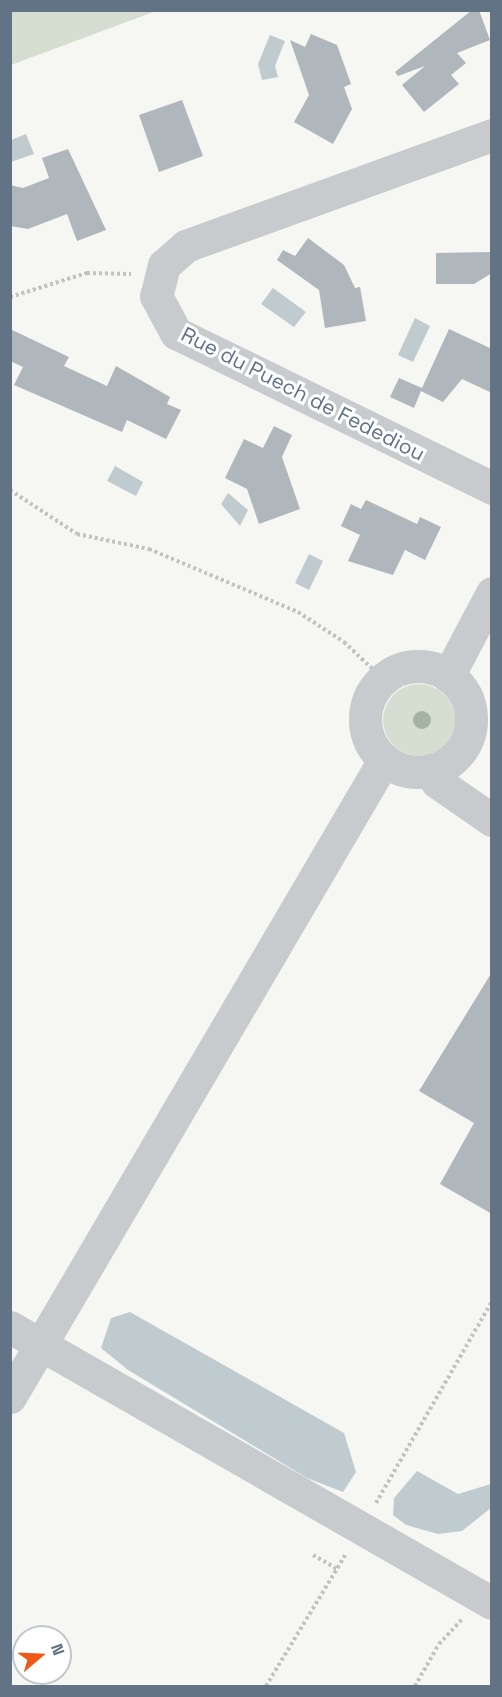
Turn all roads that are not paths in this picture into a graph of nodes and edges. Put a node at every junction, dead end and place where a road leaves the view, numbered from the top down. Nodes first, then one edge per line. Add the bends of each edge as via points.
1 (492, 135) edge
2 (492, 488) edge
3 (492, 593) edge
4 (448, 676) junction
5 (480, 734) edge
6 (384, 760) junction
7 (430, 770) junction
8 (492, 820) edge
9 (10, 1327) edge
10 (41, 1346) junction
11 (10, 1397) edge
12 (484, 1591) edge

1 - 2 street, Rue du Puech de Fedediou via 186,246 164,265 156,286 158,307 176,333
3 - 4 street
4 - 5 street via 469,704
4 - 6 street via 415,666 383,679 367,704 365,720
5 - 7 street via 456,756
6 - 7 street via 401,769
6 - 10 street
7 - 8 street via 436,782
9 - 10 street
10 - 11 street
10 - 12 street via 360,1529

